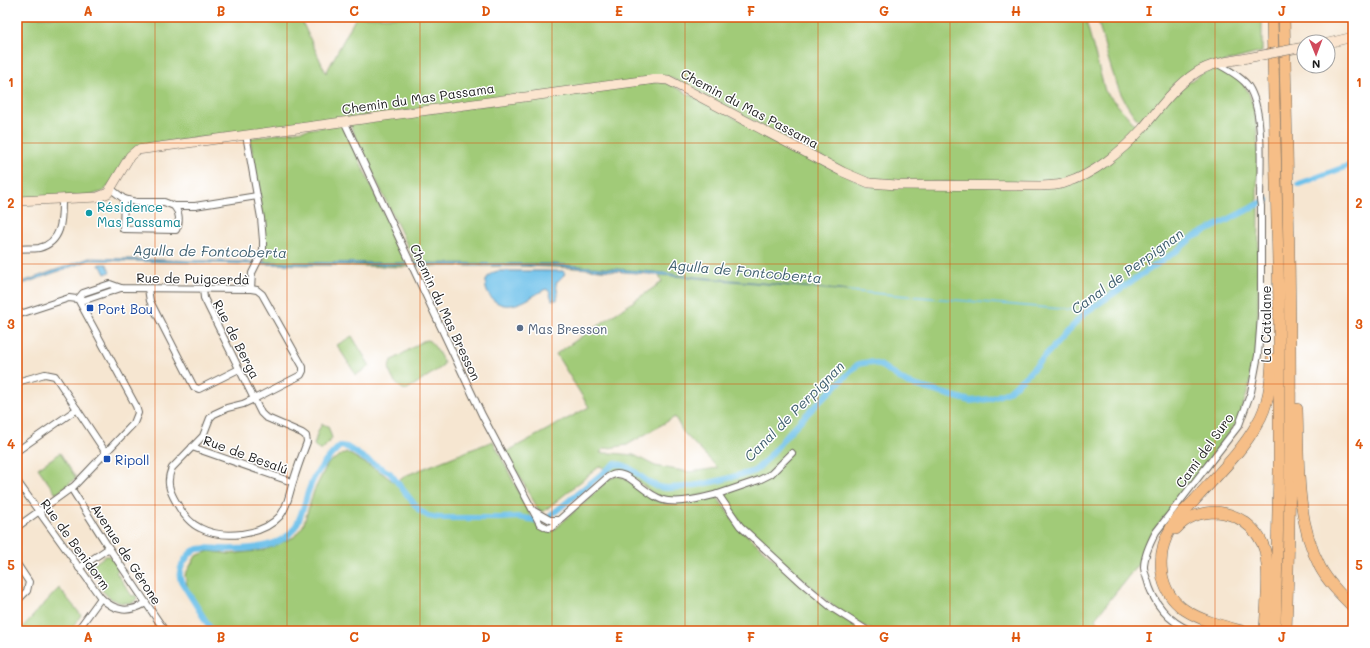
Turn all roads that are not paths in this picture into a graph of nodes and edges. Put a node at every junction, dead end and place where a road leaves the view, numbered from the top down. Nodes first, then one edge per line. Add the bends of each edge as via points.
1 (1272, 17) edge
2 (1284, 17) edge
3 (1353, 37) edge
4 (1336, 41) edge
5 (1296, 49) edge
6 (1218, 64) junction
7 (1353, 81) edge
8 (1353, 94) edge
9 (344, 121) junction
10 (246, 135) junction
11 (110, 189) junction
12 (257, 196) junction
13 (62, 199) junction
14 (124, 199) junction
15 (17, 201) edge
16 (174, 206) junction
17 (17, 249) edge
18 (148, 289) junction
19 (203, 289) junction
20 (251, 289) junction
21 (78, 299) junction
22 (1279, 304) junction
23 (17, 315) edge
24 (1290, 364) junction
25 (239, 369) junction
26 (17, 382) edge
27 (254, 399) junction
28 (77, 409) junction
29 (192, 446) junction
30 (17, 451) edge
31 (792, 453) dead end
32 (106, 454) junction
33 (17, 481) edge
34 (292, 482) junction
35 (71, 488) junction
36 (718, 494) junction
37 (533, 510) junction
38 (39, 511) junction
39 (558, 520) junction
40 (17, 527) edge
41 (1165, 542) junction
42 (109, 548) junction
43 (17, 564) edge
44 (79, 568) junction
45 (101, 598) junction
46 (17, 601) edge
47 (146, 603) junction
48 (1353, 607) edge
49 (77, 631) edge
50 (165, 631) edge
51 (868, 631) edge
52 (1191, 631) edge
53 (1242, 631) edge
54 (1265, 631) edge
55 (1275, 631) edge
56 (1286, 631) edge

1 - 22 highway, La Catalane
2 - 24 highway, La Catalane
3 - 4 street
5 - 6 street, Chemin du Mas Passama, bridge
6 - 9 street, Chemin du Mas Passama via 1198,71 1174,90 1140,131 1110,159 1080,178 1063,184 1041,186 897,186 869,183 668,80 656,79
6 - 52 street, Cami del Suro via 1248,85 1256,105 1259,135 1260,316 1258,355 1251,392 1239,425 1156,532 1147,549 1144,567 1150,593 1165,614
7 - 8 street
9 - 10 street, Chemin du Mas Passama
9 - 37 street, Chemin du Mas Bresson via 482,415
10 - 11 street, Chemin du Mas Passama via 137,150 130,156
10 - 12 street
11 - 13 street via 108,193 98,197
11 - 14 street
12 - 16 street via 195,206
12 - 20 street via 263,251 252,273
13 - 15 street
13 - 17 street via 61,227 55,237 40,248
14 - 16 street via 136,202 164,202
14 - 16 street via 123,229 176,230 179,218
18 - 19 street, Rue de Puigcerdà
18 - 21 street, Rue de Puigcerdà via 121,288 110,284 83,293
18 - 25 street via 150,301 194,387 199,389
19 - 20 street, Rue de Puigcerdà
19 - 25 street, Rue de Berga via 204,298
20 - 27 street, Rue de Puigcerdà via 262,294 303,367 301,375
21 - 23 street via 69,298
21 - 32 street via 138,413 134,423
22 - 41 highway via 1272,325 1269,393 1258,423 1232,458 1172,526
22 - 55 highway, La Catalane via 1279,471
24 - 48 highway via 1297,385 1301,506 1307,536 1320,568 1338,593
24 - 56 highway, La Catalane
25 - 27 street, Rue de Berga
26 - 28 street via 45,374 55,376
27 - 29 street, Rue de Puigcerdà via 214,414 203,436
27 - 34 street, Rue de Berga via 265,417 306,436 307,442
28 - 30 street
28 - 32 street
29 - 34 street, Rue de Besalú
29 - 34 street, Rue de Puigcerdà via 172,468 168,480 169,487 188,520 212,533 246,533 275,521 286,506
31 - 36 street, Chemin du Mas Bresson via 771,474
32 - 35 street
33 - 38 street, Rue de Benidorm
35 - 38 street
35 - 42 street, Avenue de Gérone
36 - 39 street, Chemin du Mas Bresson via 668,501 655,498 624,474 616,474 608,477
36 - 51 street via 740,526 832,608
37 - 39 street via 550,520
37 - 39 street, Chemin du Mas Bresson via 543,527 552,527
38 - 40 street
38 - 44 street, Rue de Benidorm
41 - 53 highway via 1161,556 1162,577 1175,601 1198,617
41 - 54 highway via 1179,526 1193,516 1206,513 1220,512 1238,518 1251,527 1265,550
42 - 44 street
42 - 47 street, Avenue de Gérone
43 - 46 street via 29,582 27,591
44 - 45 street, Rue de Benidorm
45 - 47 street, Rue de Benidorm via 114,608 125,610 135,609
45 - 49 street
47 - 50 street, Avenue de Gérone

